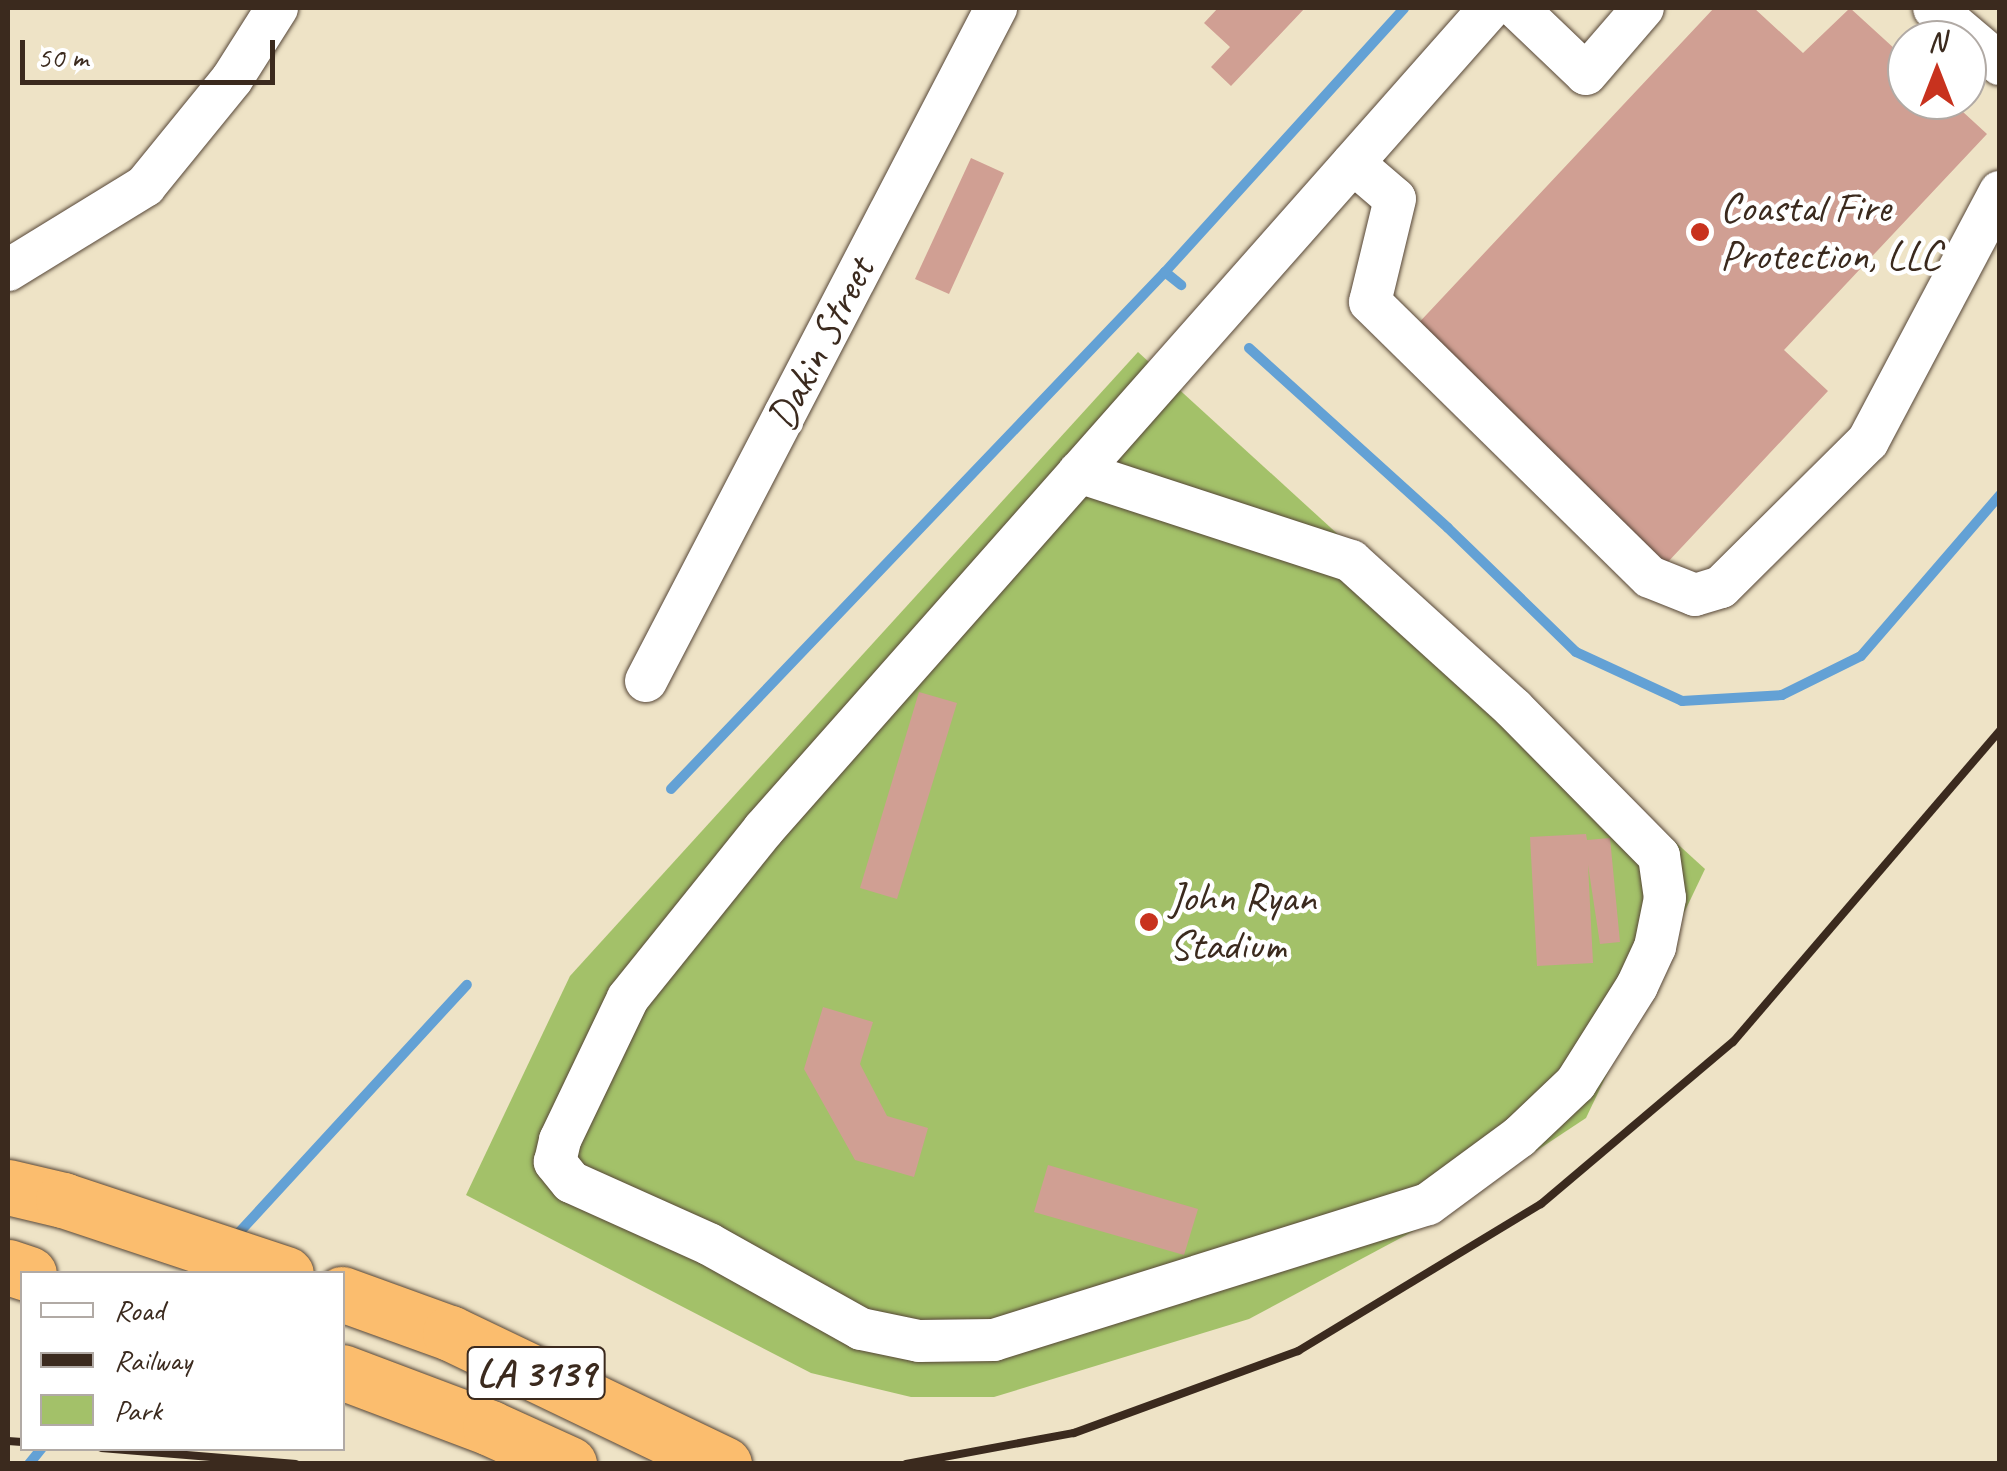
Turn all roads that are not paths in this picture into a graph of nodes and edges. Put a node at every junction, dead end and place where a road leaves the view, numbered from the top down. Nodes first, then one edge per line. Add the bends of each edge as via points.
1 (277, 8) edge
2 (996, 8) edge
3 (1490, 8) edge
4 (1517, 8) edge
5 (1643, 8) edge
6 (1934, 8) edge
7 (2000, 64) edge
8 (1352, 163) junction
9 (2000, 192) edge
10 (8, 270) edge
11 (1079, 472) junction
12 (646, 681) dead end
13 (8, 1187) edge
14 (277, 1271) edge
15 (345, 1295) edge
16 (345, 1373) edge
17 (569, 1464) edge
18 (724, 1464) edge

1 - 10 street via 232,79 145,186
2 - 12 street, Dakin Street
3 - 8 street
4 - 5 street via 1586,74
6 - 7 street
8 - 9 street via 1395,199 1370,302 1650,576 1695,595 1721,587 1868,441
8 - 11 street
11 - 11 street via 1350,561 1513,708 1659,856 1665,898 1656,947 1576,1083 1519,1137 1428,1204 994,1340 919,1341 861,1329 709,1244 571,1182 554,1162 628,998 763,830
13 - 14 highway
15 - 18 highway, LA 3139 via 450,1333
16 - 17 highway, LA 3139

